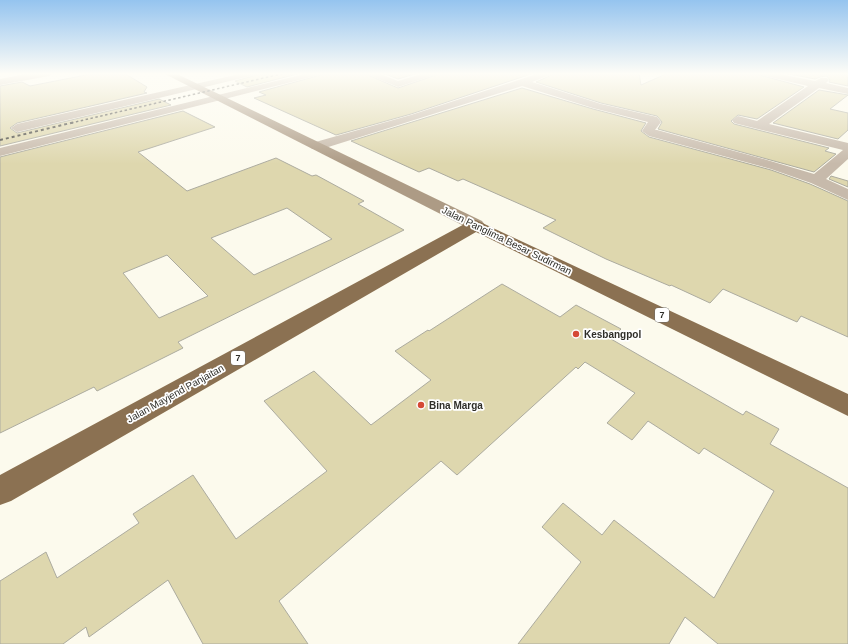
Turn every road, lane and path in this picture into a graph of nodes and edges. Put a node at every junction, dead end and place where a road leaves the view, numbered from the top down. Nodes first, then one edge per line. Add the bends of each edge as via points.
1 (128, 103) edge
2 (206, 103) edge
3 (226, 103) edge
4 (457, 103) edge
5 (588, 103) edge
6 (791, 103) edge
7 (738, 120) dead end
8 (759, 125) junction
9 (17, 128) dead end
10 (317, 146) junction
11 (848, 147) edge
12 (0, 152) edge
13 (848, 152) edge
14 (816, 180) junction
15 (848, 194) edge
16 (476, 225) junction
17 (848, 406) edge
18 (0, 491) edge

1 - 9 street
2 - 12 street
3 - 10 main road, Jalan Panglima Besar Sudirman
4 - 10 street
5 - 14 street via 654,121 648,131 653,133
6 - 8 street
7 - 8 street
8 - 11 street
10 - 16 main road, Jalan Panglima Besar Sudirman
13 - 14 street
14 - 15 street
16 - 17 highway, Jalan Panglima Besar Sudirman / 7
16 - 18 highway, Jalan Mayjend Panjaitan / 7

